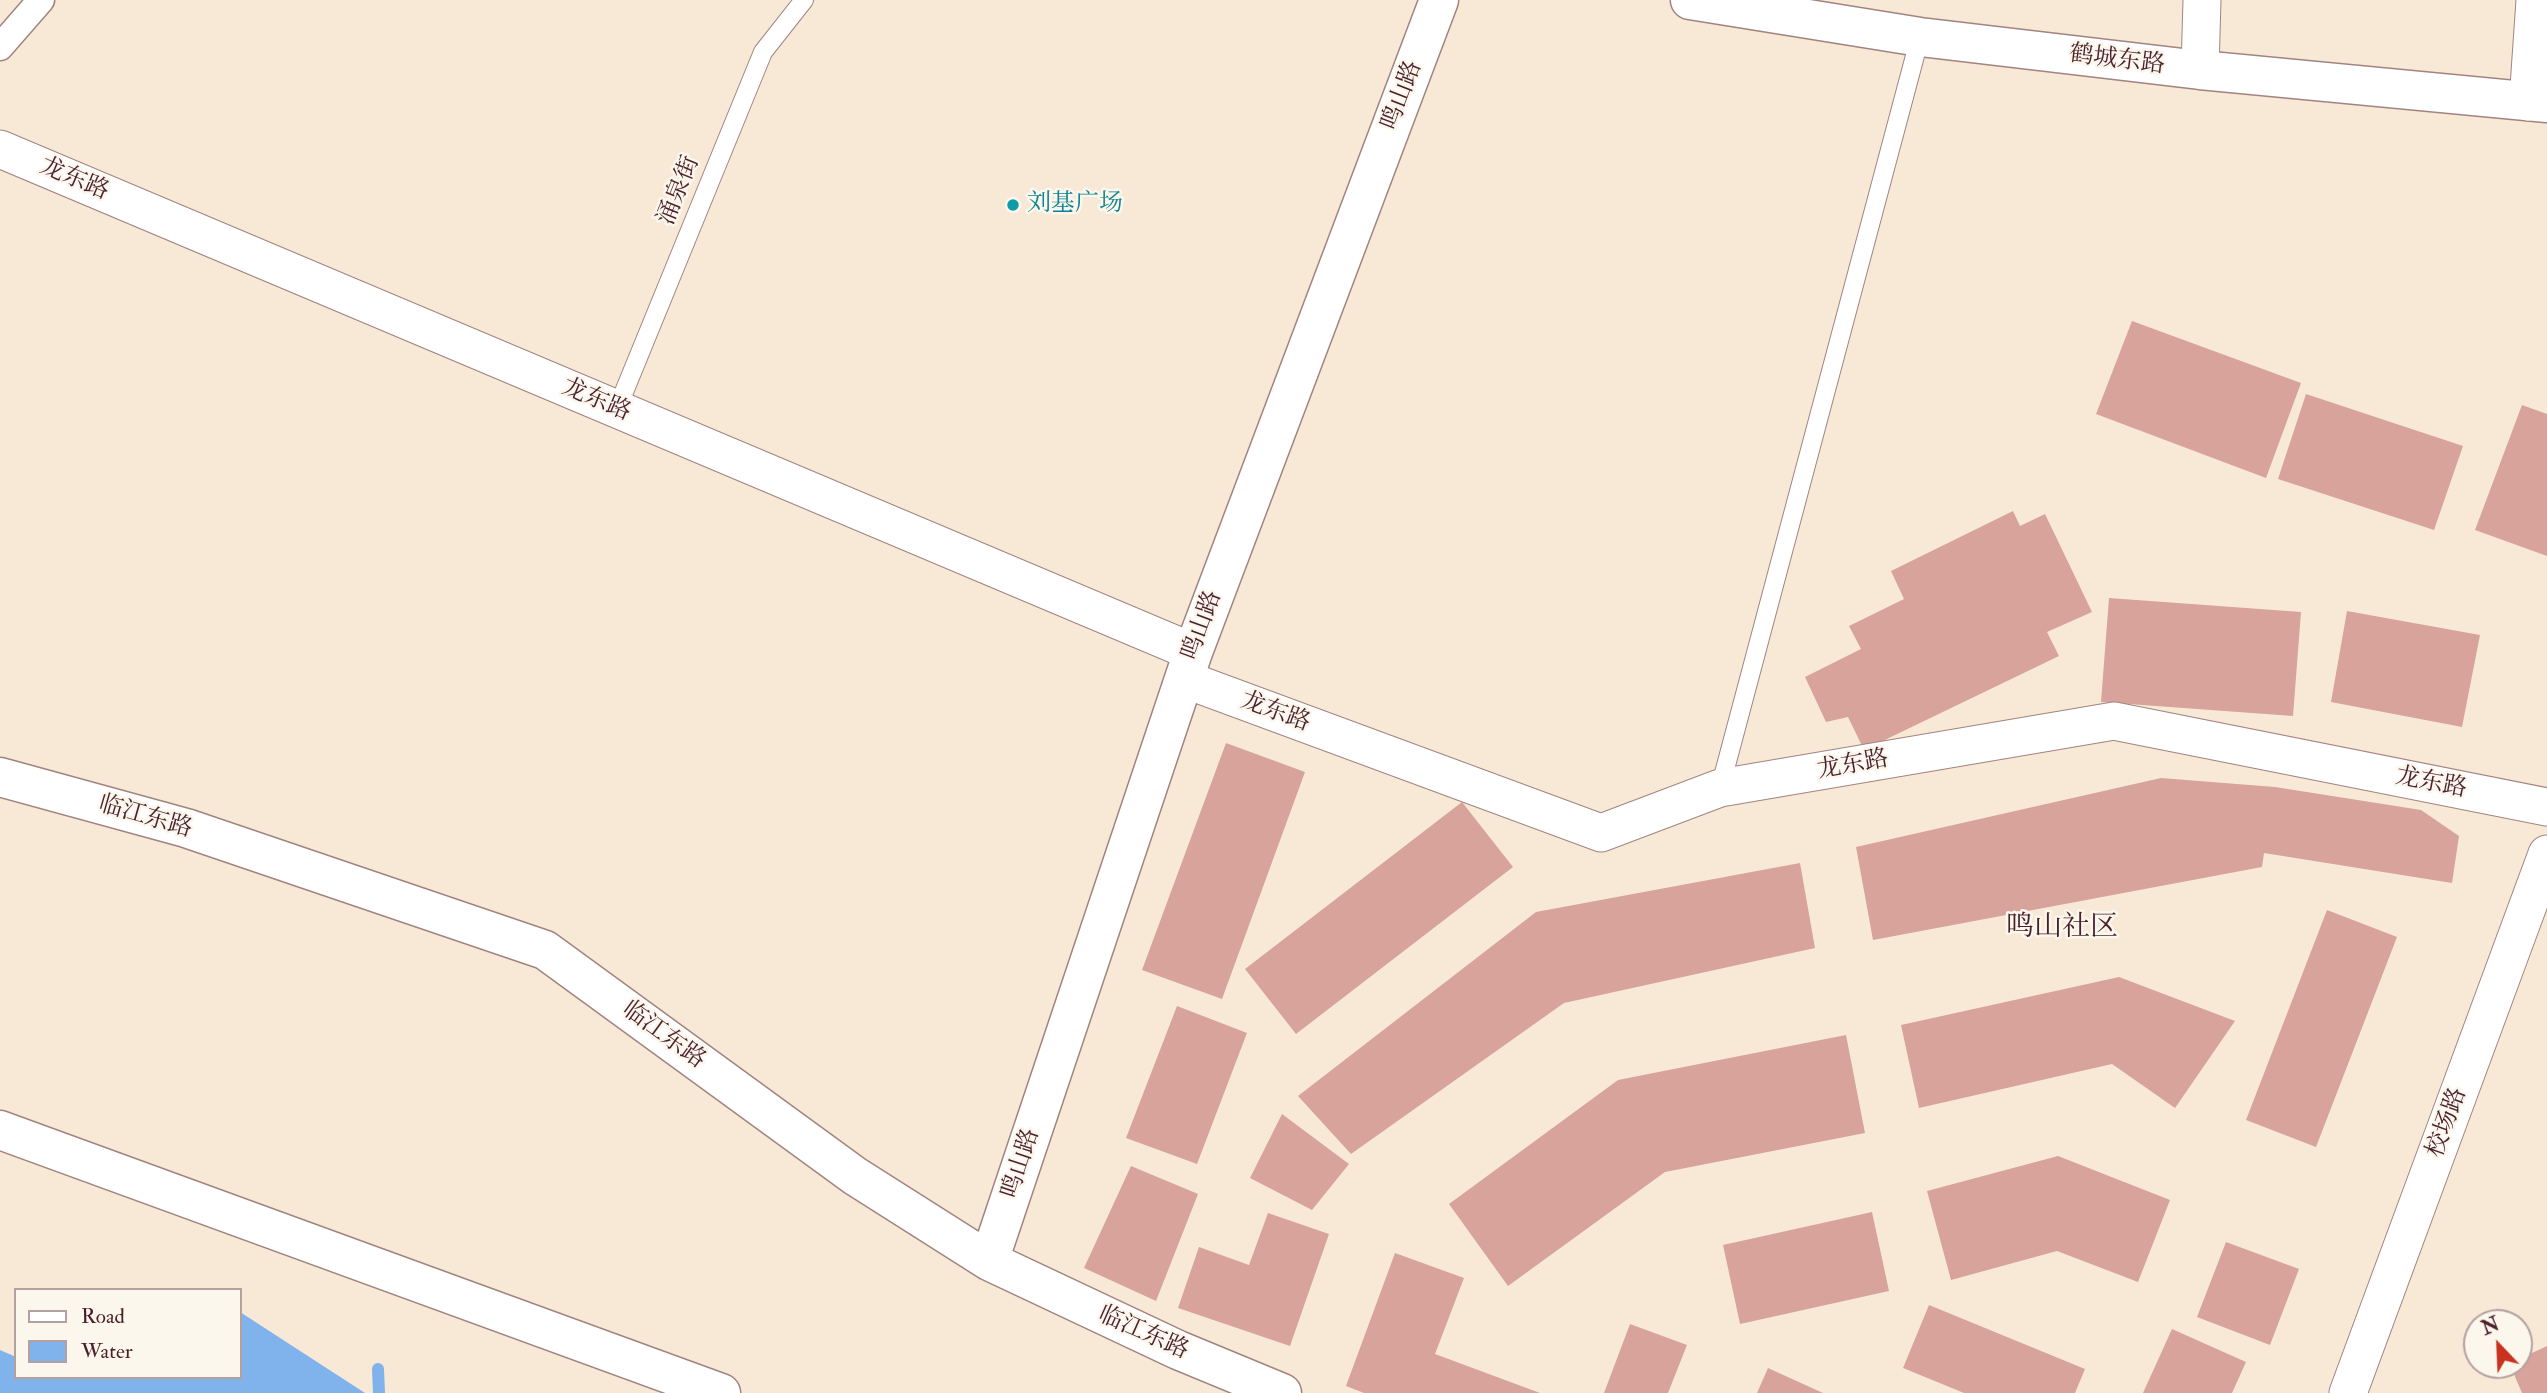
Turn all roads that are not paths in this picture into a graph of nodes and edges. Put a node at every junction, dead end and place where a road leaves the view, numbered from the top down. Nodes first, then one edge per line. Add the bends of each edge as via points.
1 (41, 0) edge
2 (804, 0) edge
3 (1439, 0) edge
4 (1690, 0) edge
5 (2202, 0) edge
6 (2535, 0) edge
7 (1920, 37) junction
8 (0, 47) edge
9 (2200, 70) junction
10 (2538, 103) edge
11 (0, 149) edge
12 (617, 410) junction
13 (1188, 666) junction
14 (0, 777) edge
15 (1720, 788) junction
16 (2547, 807) edge
17 (2547, 853) edge
18 (0, 1130) edge
19 (989, 1261) junction
20 (720, 1393) edge
21 (1282, 1393) edge
22 (2348, 1393) edge

1 - 8 street
2 - 12 lane, 涌泉街 via 763,52
3 - 13 street, 鸣山路
4 - 7 street, 鹤城东路
5 - 9 street
6 - 10 street
7 - 9 street, 鹤城东路
7 - 15 lane
9 - 10 street, 鹤城东路
11 - 12 street, 龙东路
12 - 13 street, 龙东路
13 - 15 street, 龙东路 via 1601,833
13 - 19 street, 鸣山路
14 - 19 street, 临江东路 via 186,828 545,950 855,1175
15 - 16 street, 龙东路 via 2114,721
17 - 22 street, 校场路
18 - 20 street
19 - 21 street, 临江东路 via 1178,1350

